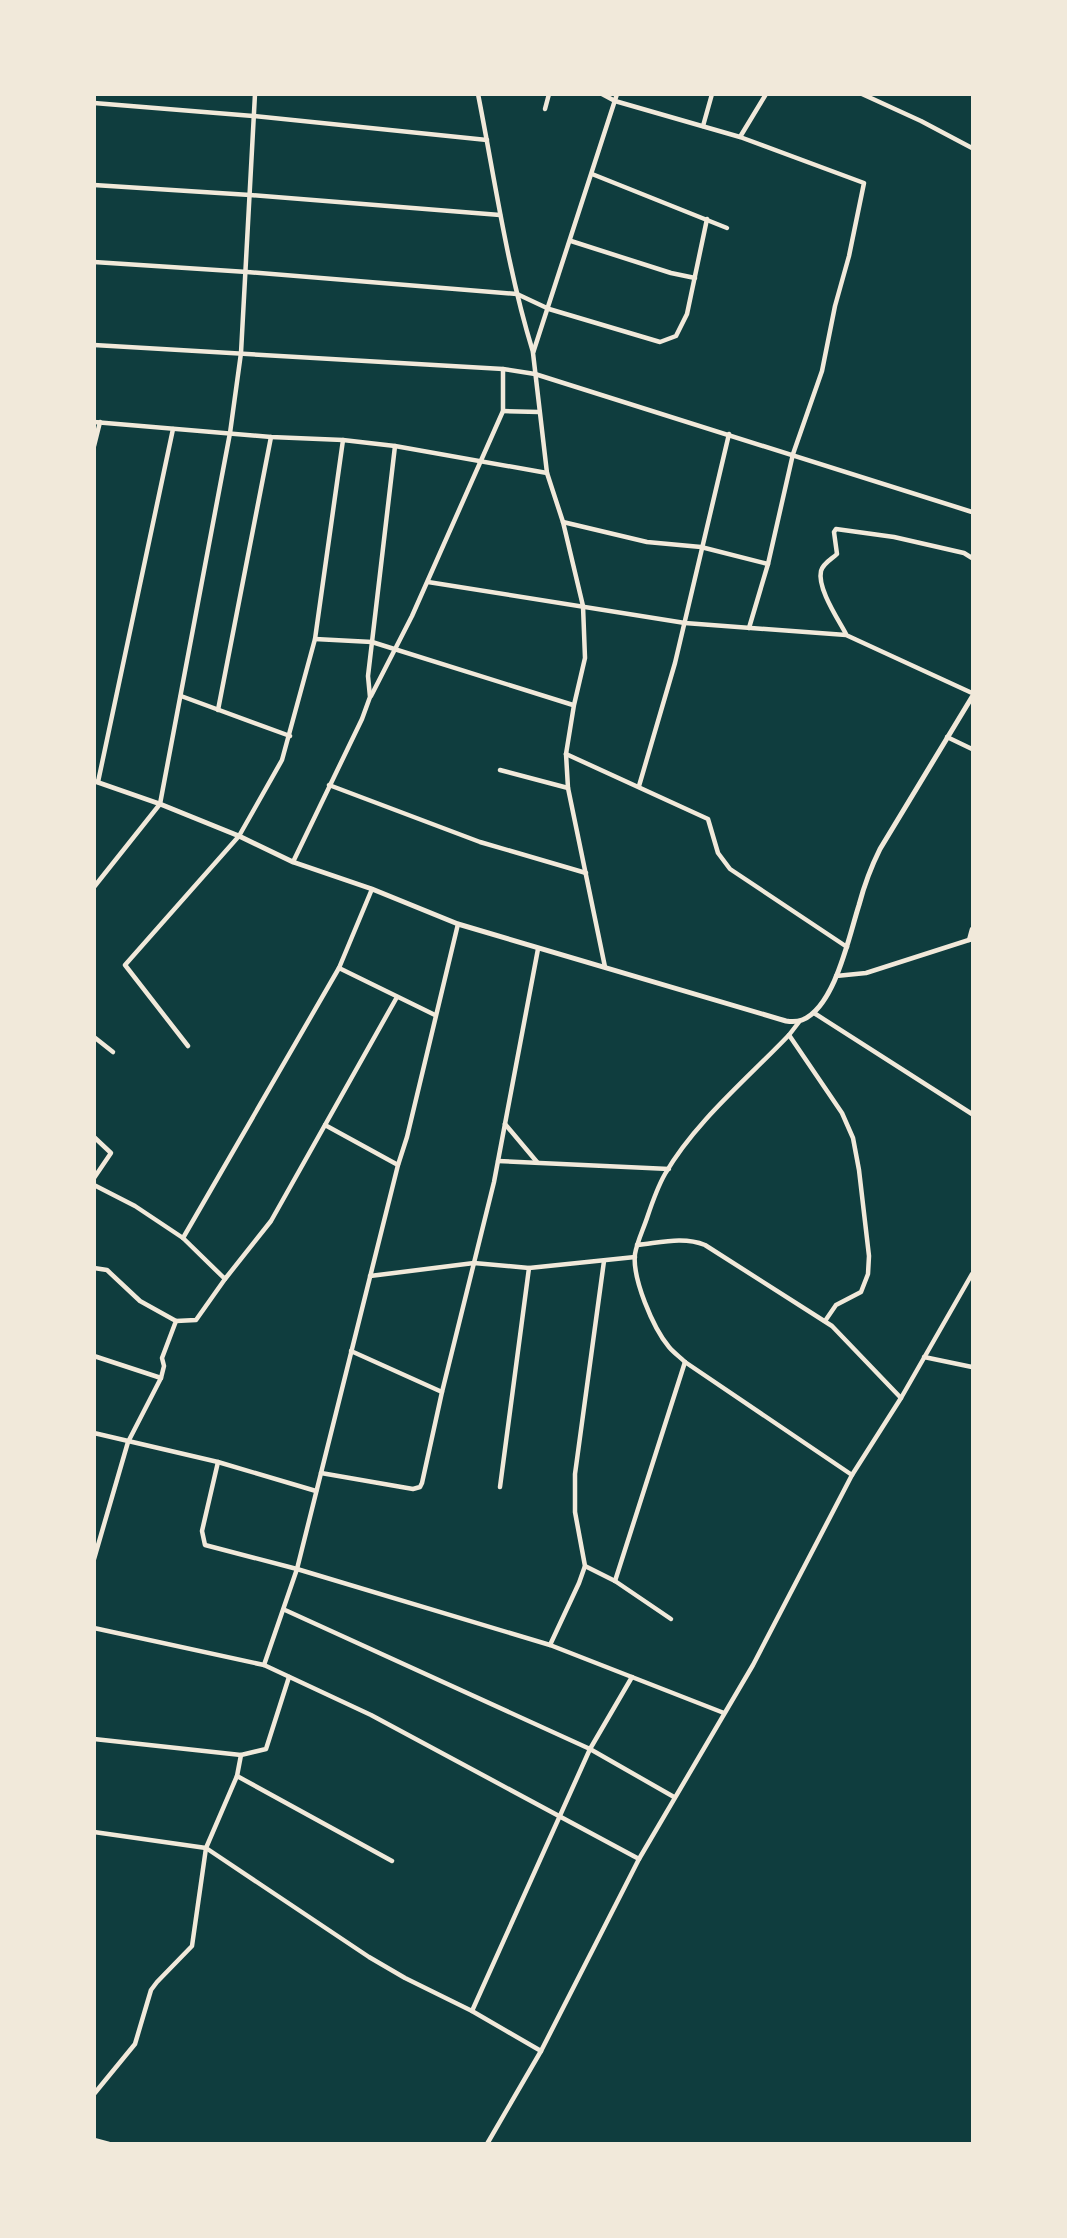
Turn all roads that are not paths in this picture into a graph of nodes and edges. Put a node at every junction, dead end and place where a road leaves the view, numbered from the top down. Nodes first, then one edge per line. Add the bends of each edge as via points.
1 (255, 94) edge
2 (478, 94) edge
3 (549, 94) edge
4 (602, 94) edge
5 (617, 94) edge
6 (712, 94) edge
7 (766, 94) edge
8 (862, 94) edge
9 (615, 101) junction
10 (94, 103) edge
11 (545, 109) dead end
12 (253, 116) junction
13 (703, 127) junction
14 (740, 137) junction
15 (487, 140) junction
16 (972, 148) edge
17 (592, 174) junction
18 (94, 185) edge
19 (250, 195) junction
20 (500, 215) junction
21 (707, 219) junction
22 (727, 228) dead end
23 (571, 241) junction
24 (94, 262) edge
25 (247, 272) junction
26 (695, 278) junction
27 (517, 294) junction
28 (549, 309) junction
29 (94, 345) edge
30 (241, 353) junction
31 (533, 353) junction
32 (503, 369) junction
33 (535, 374) junction
34 (503, 411) junction
35 (539, 412) junction
36 (97, 422) edge
37 (173, 429) junction
38 (230, 433) junction
39 (729, 434) junction
40 (271, 438) junction
41 (343, 440) junction
42 (94, 446) edge
43 (395, 446) junction
44 (793, 454) junction
45 (480, 462) junction
46 (547, 473) junction
47 (972, 512) edge
48 (563, 522) junction
49 (701, 547) junction
50 (972, 558) edge
51 (768, 564) junction
52 (428, 582) junction
53 (583, 606) junction
54 (685, 623) junction
55 (749, 628) junction
56 (846, 635) junction
57 (315, 639) junction
58 (372, 642) junction
59 (396, 649) junction
60 (972, 695) edge
61 (181, 696) junction
62 (370, 697) junction
63 (574, 705) junction
64 (218, 710) junction
65 (290, 736) junction
66 (947, 737) junction
67 (972, 749) edge
68 (566, 754) junction
69 (500, 770) dead end
70 (96, 782) edge
71 (329, 785) junction
72 (639, 786) junction
73 (568, 788) junction
74 (160, 804) junction
75 (239, 836) junction
76 (293, 862) junction
77 (586, 873) junction
78 (95, 885) edge
79 (372, 889) junction
80 (458, 924) junction
81 (972, 929) edge
82 (971, 939) edge
83 (848, 947) junction
84 (538, 949) junction
85 (605, 967) junction
86 (339, 968) junction
87 (836, 976) junction
88 (397, 997) junction
89 (814, 1013) junction
90 (435, 1015) junction
91 (799, 1022) junction
92 (789, 1035) junction
93 (94, 1037) edge
94 (188, 1046) dead end
95 (113, 1052) dead end
96 (972, 1114) edge
97 (505, 1124) junction
98 (325, 1125) junction
99 (94, 1137) edge
100 (498, 1161) junction
101 (537, 1163) junction
102 (398, 1165) junction
103 (669, 1169) junction
104 (94, 1178) edge
105 (94, 1185) edge
106 (183, 1238) junction
107 (637, 1245) junction
108 (635, 1257) junction
109 (604, 1261) junction
110 (474, 1263) junction
111 (94, 1268) edge
112 (529, 1268) junction
113 (972, 1274) edge
114 (370, 1276) junction
115 (225, 1279) junction
116 (176, 1321) junction
117 (825, 1321) junction
118 (351, 1351) junction
119 (94, 1356) edge
120 (924, 1357) junction
121 (685, 1362) junction
122 (972, 1367) edge
123 (161, 1378) junction
124 (442, 1392) junction
125 (901, 1398) junction
126 (94, 1433) edge
127 (128, 1442) junction
128 (218, 1462) junction
129 (321, 1473) junction
130 (852, 1475) junction
131 (500, 1487) dead end
132 (316, 1491) junction
133 (94, 1559) edge
134 (585, 1566) junction
135 (297, 1569) junction
136 (615, 1581) junction
137 (285, 1610) junction
138 (671, 1619) dead end
139 (94, 1628) edge
140 (551, 1645) junction
141 (264, 1665) junction
142 (289, 1676) junction
143 (632, 1677) junction
144 (724, 1713) junction
145 (94, 1740) edge
146 (590, 1749) junction
147 (241, 1755) junction
148 (237, 1776) junction
149 (674, 1797) junction
150 (560, 1818) junction
151 (94, 1832) edge
152 (206, 1848) junction
153 (639, 1859) junction
154 (392, 1860) dead end
155 (472, 2011) junction
156 (541, 2050) junction
157 (94, 2094) edge
158 (94, 2140) edge
159 (109, 2144) edge
160 (488, 2144) edge

1 - 12 street
2 - 15 street
3 - 11 street
4 - 9 street
5 - 9 street
6 - 13 street
7 - 14 street
8 - 16 street
9 - 13 street
9 - 17 street
10 - 12 street
12 - 15 street
12 - 19 street
13 - 14 street
14 - 44 street via 864,183 822,371
15 - 20 street
17 - 21 street
17 - 23 street
18 - 19 street
19 - 20 street
19 - 25 street
20 - 27 street
21 - 22 street
21 - 26 street
23 - 26 street
23 - 28 street
24 - 25 street
25 - 27 street
25 - 30 street
26 - 28 street via 687,314 676,336 660,342
27 - 28 street
27 - 31 street
28 - 31 street
29 - 30 street
30 - 32 street
30 - 38 street
31 - 33 street
32 - 33 street
32 - 34 street
33 - 35 street
33 - 39 street
34 - 35 street
34 - 45 street
35 - 46 street
36 - 37 street
36 - 42 street
37 - 38 street
37 - 70 street
38 - 40 street
38 - 61 street
39 - 44 street
39 - 49 street
40 - 41 street
40 - 64 street
41 - 43 street
41 - 57 street
43 - 45 street
43 - 58 street
44 - 47 street
44 - 51 street
45 - 46 street
45 - 52 street
46 - 48 street
48 - 49 street via 647,542
48 - 53 street
49 - 51 street
49 - 54 street
50 - 56 street via 894,537 836,529 837,554 824,565 821,579
51 - 55 street
52 - 53 street
52 - 59 street
53 - 54 street
53 - 63 street via 585,658
54 - 55 street
54 - 72 street
55 - 56 street
56 - 60 street
57 - 58 street
57 - 65 street
58 - 59 street
58 - 62 street
59 - 62 street
59 - 63 street
60 - 66 street
61 - 64 street
61 - 74 street
62 - 71 street
63 - 68 street
64 - 65 street
65 - 75 street via 282,760
66 - 67 street
66 - 83 street via 870,870
68 - 72 street
68 - 73 street
69 - 73 street
70 - 74 street
71 - 76 street
71 - 77 street via 480,842
72 - 83 street via 708,819 718,853 730,869
73 - 77 street
74 - 75 street
74 - 78 street
75 - 76 street
75 - 94 street via 125,965
76 - 79 street
77 - 85 street
79 - 80 street
79 - 86 street
80 - 84 street
80 - 90 street
81 - 82 street
82 - 87 street via 866,973
83 - 87 street
84 - 85 street
84 - 97 street
85 - 91 street
86 - 88 street
86 - 106 street
87 - 89 street
88 - 90 street
88 - 98 street
89 - 91 street
89 - 96 street
90 - 102 street
91 - 92 street
92 - 103 street via 704,1123
92 - 117 street via 842,1113 853,1138 862,1195 869,1256 864,1288 836,1305
93 - 95 street
97 - 100 street
97 - 101 street
98 - 102 street
98 - 115 street via 271,1221
99 - 104 street via 111,1153
100 - 101 street
100 - 110 street
101 - 103 street
102 - 114 street
103 - 107 street
105 - 106 street
106 - 115 street
107 - 108 street
107 - 117 street via 681,1240 705,1245
108 - 109 street
108 - 121 street via 657,1328
109 - 112 street
109 - 134 street via 575,1474 575,1512
110 - 112 street
110 - 114 street
110 - 124 street
111 - 116 street via 107,1270 140,1301
112 - 131 street
113 - 120 street
114 - 118 street
115 - 116 street via 196,1320
116 - 123 street via 162,1358
117 - 125 street
118 - 124 street
118 - 129 street
119 - 123 street
120 - 122 street
120 - 125 street
121 - 130 street
121 - 136 street
123 - 127 street
124 - 129 street via 419,1487
125 - 130 street
126 - 127 street
127 - 128 street
127 - 133 street
128 - 132 street
128 - 135 street via 202,1531 205,1545
129 - 132 street
130 - 144 street
132 - 135 street
134 - 136 street
134 - 140 street
135 - 137 street
135 - 140 street
136 - 138 street
137 - 141 street
137 - 146 street
139 - 141 street
140 - 143 street
141 - 142 street
142 - 147 street via 267,1749
142 - 150 street via 371,1715
143 - 144 street
143 - 146 street
144 - 149 street
145 - 147 street
146 - 149 street
146 - 150 street
147 - 148 street
148 - 152 street
148 - 154 street
149 - 153 street
150 - 153 street
150 - 155 street
151 - 152 street
152 - 155 street via 369,1957
152 - 157 street via 192,1946 151,1990 135,2044
153 - 156 street
155 - 156 street
156 - 160 street
158 - 159 street

